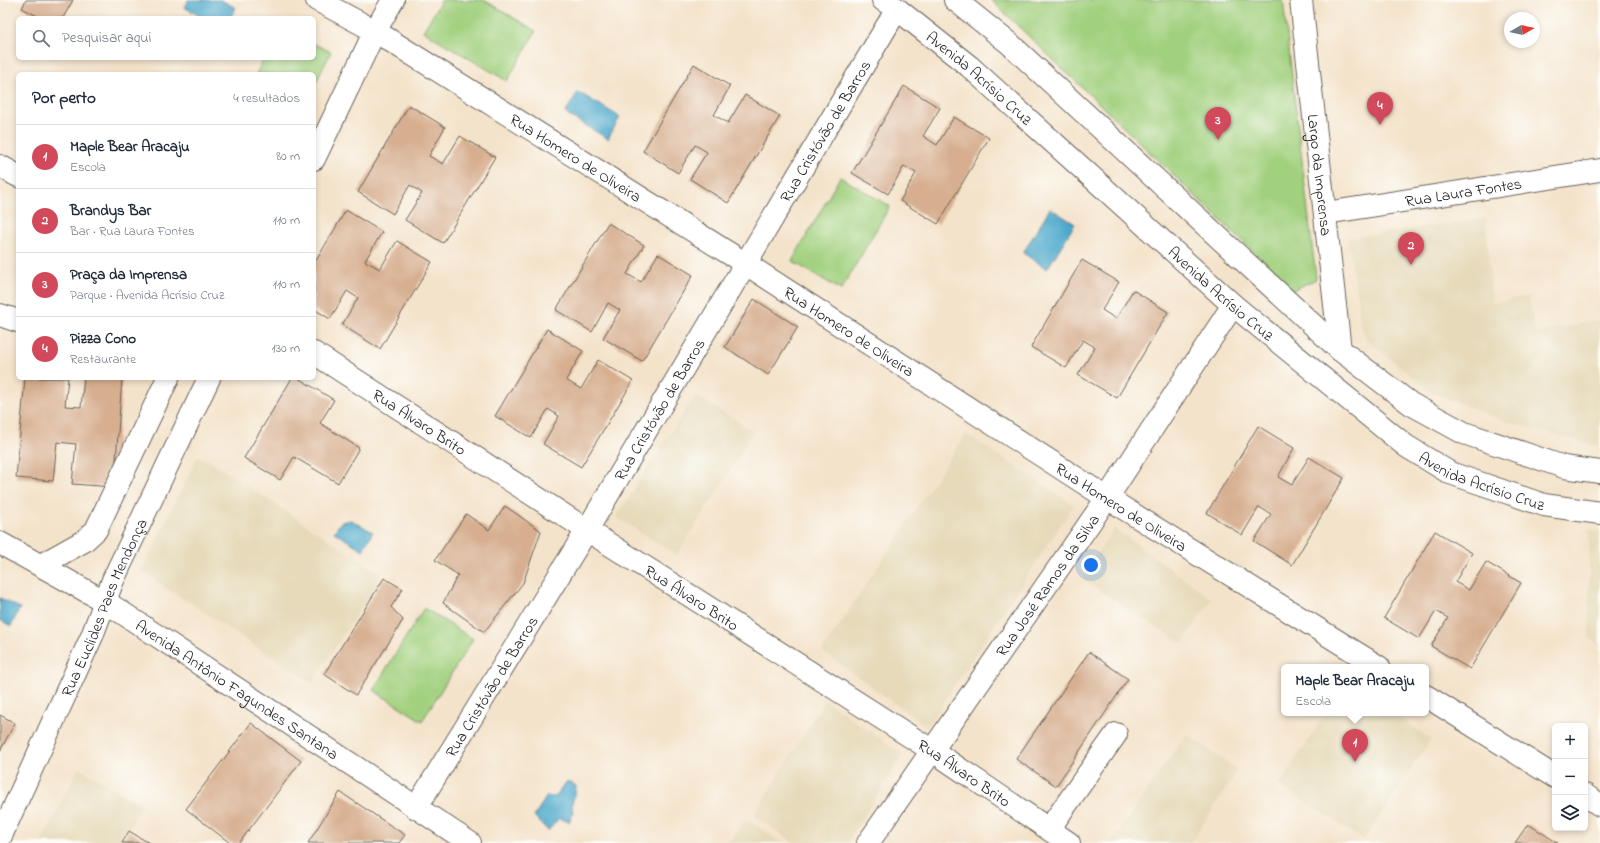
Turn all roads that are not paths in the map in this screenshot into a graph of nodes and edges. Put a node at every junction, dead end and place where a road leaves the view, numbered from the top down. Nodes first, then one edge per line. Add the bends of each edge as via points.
1 (317, 0) edge
2 (393, 0) edge
3 (956, 0) edge
4 (1301, 0) edge
5 (890, 4) edge
6 (376, 31) junction
7 (316, 156) edge
8 (1600, 170) edge
9 (1326, 213) junction
10 (746, 264) junction
11 (1234, 304) junction
12 (0, 315) edge
13 (16, 320) edge
14 (1340, 350) junction
15 (316, 353) edge
16 (167, 380) edge
17 (208, 380) edge
18 (1600, 472) edge
19 (1108, 498) junction
20 (1600, 513) edge
21 (587, 530) junction
22 (0, 543) edge
23 (42, 565) junction
24 (106, 602) junction
25 (1374, 664) edge
26 (1429, 698) edge
27 (1116, 734) dead end
28 (933, 750) junction
29 (1552, 775) edge
30 (1588, 798) edge
31 (1600, 805) edge
32 (416, 808) junction
33 (1049, 829) junction
34 (0, 838) edge
35 (470, 843) edge
36 (868, 843) edge
37 (1069, 843) edge

1 - 6 street, Rua Homero de Oliveira
2 - 6 street
3 - 14 street via 1010,44
4 - 9 street, Largo da Imprensa
5 - 10 street, Rua Cristóvão de Barros
5 - 11 street, Avenida Acrísio Cruz via 969,66
6 - 7 street
6 - 10 street, Rua Homero de Oliveira
8 - 9 street, Rua Laura Fontes
9 - 14 street, Largo da Imprensa
10 - 19 street, Rua Homero de Oliveira
10 - 21 street, Rua Cristóvão de Barros
11 - 19 street, Rua José Ramos da Silva
11 - 20 street, Avenida Acrísio Cruz via 1406,446 1450,473 1544,505
12 - 13 street
14 - 18 street via 1412,404 1464,433 1564,467
15 - 21 street, Rua Álvaro Brito
16 - 23 street via 96,530 84,541
17 - 24 street, Rua Euclides Paes Mendonça via 113,580
19 - 25 street, Rua Homero de Oliveira
19 - 28 street, Rua José Ramos da Silva
21 - 28 street, Rua Álvaro Brito
21 - 32 street, Rua Cristóvão de Barros
22 - 23 street, Avenida Antônio Fagundes Santana
23 - 24 street, Avenida Antônio Fagundes Santana
24 - 32 street, Avenida Antônio Fagundes Santana
24 - 34 street, Rua Euclides Paes Mendonça
26 - 29 street
27 - 33 street
28 - 33 street, Rua Álvaro Brito
28 - 36 street, Rua José Ramos da Silva
30 - 31 street
32 - 35 street, Avenida Antônio Fagundes Santana
33 - 37 street, Rua Álvaro Brito

